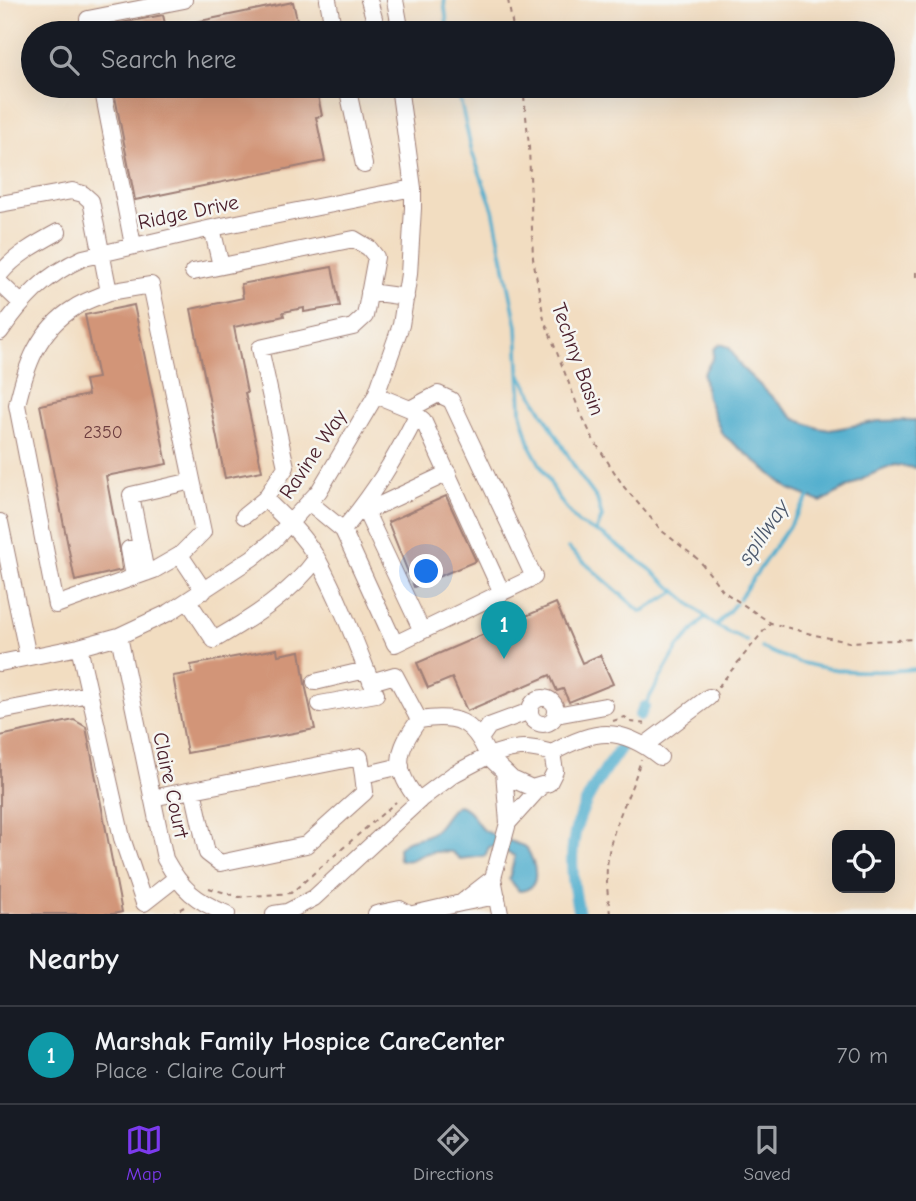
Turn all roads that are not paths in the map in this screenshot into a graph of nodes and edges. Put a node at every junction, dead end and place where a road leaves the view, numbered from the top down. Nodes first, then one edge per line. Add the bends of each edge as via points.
1 (184, 0) edge
2 (328, 0) edge
3 (369, 0) edge
4 (394, 0) edge
5 (88, 21) edge
6 (332, 21) edge
7 (375, 21) edge
8 (398, 21) edge
9 (104, 98) edge
10 (350, 98) edge
11 (401, 98) edge
12 (364, 164) dead end
13 (413, 188) junction
14 (0, 204) edge
15 (212, 228) junction
16 (58, 232) dead end
17 (133, 245) junction
18 (102, 252) junction
19 (221, 266) junction
20 (193, 272) dead end
21 (0, 274) edge
22 (0, 283) edge
23 (109, 292) junction
24 (369, 292) junction
25 (406, 297) junction
26 (20, 302) junction
27 (0, 332) edge
28 (376, 395) junction
29 (414, 412) junction
30 (448, 473) junction
31 (192, 481) junction
32 (265, 499) junction
33 (310, 503) junction
34 (364, 509) junction
35 (244, 516) dead end
36 (0, 522) edge
37 (290, 523) junction
38 (343, 530) junction
39 (180, 555) junction
40 (317, 558) junction
41 (4, 563) edge
42 (140, 575) junction
43 (204, 591) junction
44 (502, 593) junction
45 (188, 601) junction
46 (422, 631) junction
47 (118, 636) junction
48 (79, 647) junction
49 (29, 657) junction
50 (0, 663) edge
51 (369, 676) junction
52 (316, 682) dead end
53 (89, 694) junction
54 (709, 696) road end
55 (320, 704) dead end
56 (604, 706) dead end
57 (0, 711) edge
58 (542, 717) junction
59 (419, 720) junction
60 (480, 739) junction
61 (645, 745) junction
62 (534, 747) junction
63 (552, 753) junction
64 (488, 756) junction
65 (660, 757) dead end
66 (401, 766) junction
67 (504, 771) junction
68 (363, 775) junction
69 (542, 785) junction
70 (193, 790) junction
71 (415, 796) junction
72 (152, 798) junction
73 (508, 823) junction
74 (176, 878) junction
75 (493, 878) junction
76 (497, 896) junction
77 (461, 903) junction
78 (228, 914) edge
79 (274, 914) edge
80 (376, 914) edge
81 (411, 914) edge
82 (500, 914) edge

1 - 5 street
2 - 6 street
3 - 7 street
4 - 8 street
9 - 17 street
10 - 12 street
11 - 13 street, Ravine Way
13 - 15 street, Ridge Drive
13 - 25 street, Ravine Way
14 - 18 street via 72,191 83,194 91,201
15 - 17 street, Ridge Drive
15 - 19 street
16 - 21 street via 32,246
17 - 18 street, Ridge Drive
18 - 23 street
18 - 26 street, Ridge Drive via 65,266
19 - 20 street
19 - 24 street via 354,239 376,257
22 - 26 street
23 - 31 street via 151,285
23 - 42 street via 73,308 33,349 17,405 56,605
24 - 25 street
24 - 32 street via 365,316 353,327 260,348 286,467
25 - 28 street, Ravine Way via 401,326
26 - 27 street, Ridge Drive
28 - 29 street
28 - 33 street, Ravine Way
29 - 30 street via 424,420
29 - 34 street via 396,458
29 - 44 street via 438,394 451,400 534,577
30 - 34 street
30 - 44 street
31 - 39 street via 203,533
31 - 42 street via 131,495 141,546 129,549
32 - 35 street
32 - 37 street
33 - 37 street, Ravine Way
33 - 38 street
34 - 38 street
34 - 46 street
36 - 41 street
37 - 40 street
37 - 43 street, Ravine Way via 252,558
38 - 46 street via 395,644
39 - 42 street
39 - 43 street
40 - 45 street via 304,576 253,617 214,640
40 - 51 street
41 - 49 street
43 - 45 street, Ravine Way
44 - 46 street
45 - 47 street, Ravine Way
47 - 48 street, Ravine Way
47 - 72 street, Claire Court
48 - 49 street, Ravine Way
48 - 53 street
49 - 50 street, Ravine Way
51 - 52 street
51 - 55 street via 376,694
51 - 59 street via 395,675
53 - 57 street
53 - 74 street via 122,838 144,903
54 - 61 street
56 - 58 street
58 - 60 street via 489,726
58 - 62 street
59 - 60 street via 442,716 458,720
59 - 66 street via 403,742
60 - 64 street
61 - 63 street via 612,732 574,740
61 - 65 street
62 - 63 street
62 - 64 street via 513,747
63 - 69 street via 555,771 549,783
64 - 67 street
64 - 71 street
66 - 68 street
66 - 71 street
67 - 69 street via 532,788
67 - 73 street
68 - 70 street via 360,757
68 - 70 street via 365,792 306,845 220,863 207,853
69 - 73 street
70 - 72 street
71 - 79 street via 314,898
72 - 74 street, Claire Court via 165,859
73 - 75 street
74 - 78 street, Claire Court via 194,897
75 - 76 street
75 - 77 street
76 - 77 street
76 - 82 street
77 - 81 street
80 - 81 street via 400,909

